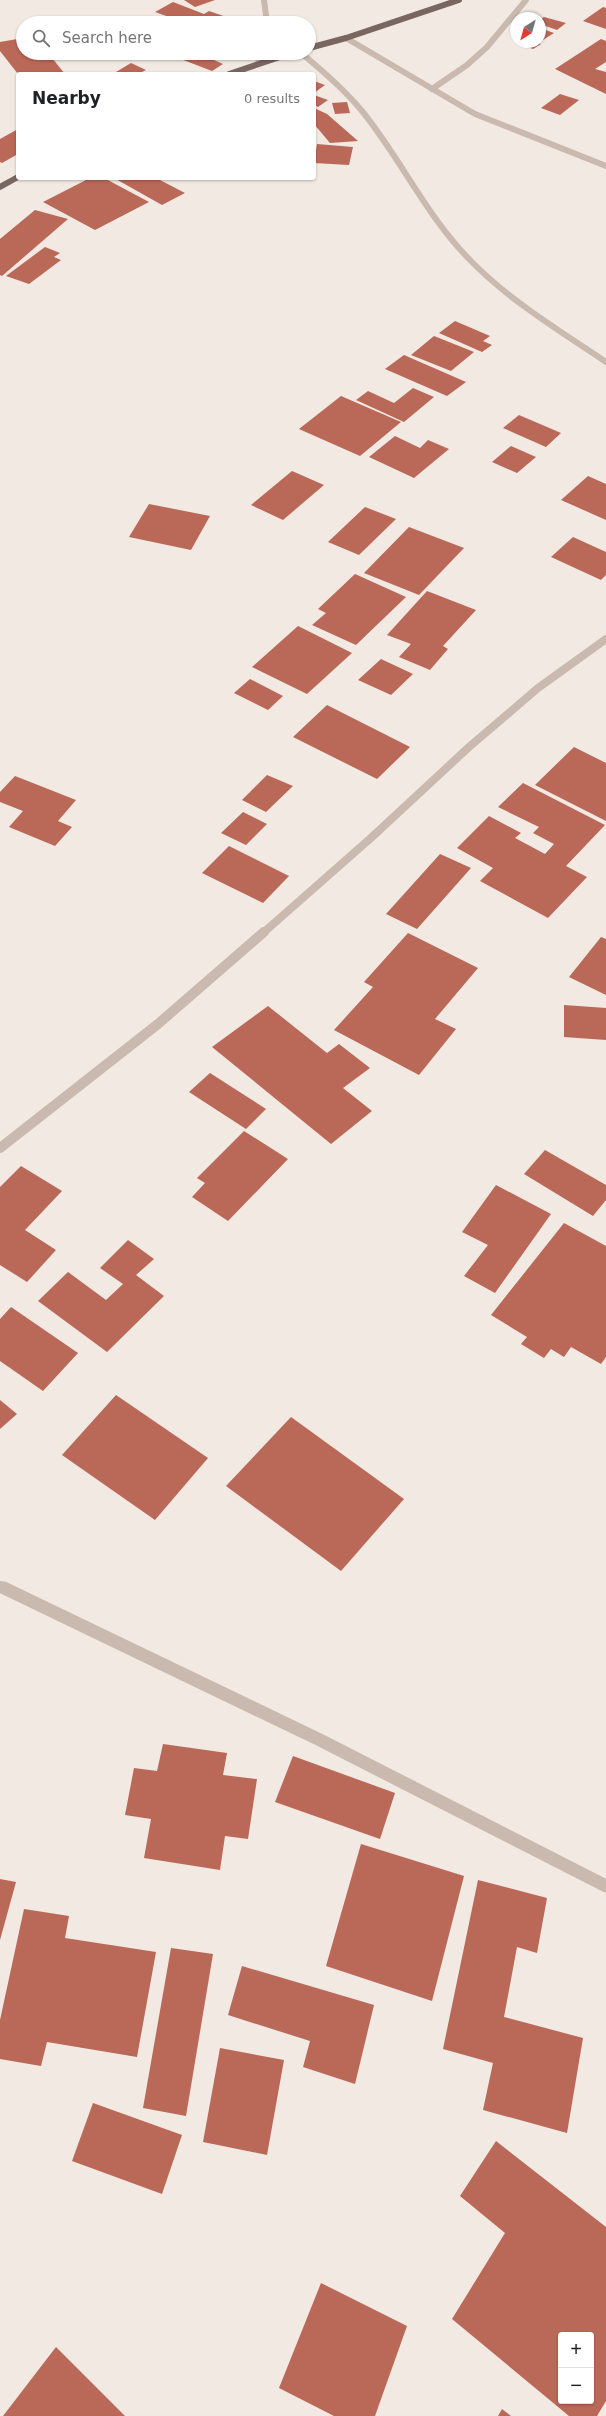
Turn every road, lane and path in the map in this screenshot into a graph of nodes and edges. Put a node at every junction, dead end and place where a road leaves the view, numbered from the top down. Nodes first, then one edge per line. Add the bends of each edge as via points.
1 (264, 0) edge
2 (459, 0) edge
3 (526, 0) edge
4 (265, 16) edge
5 (346, 38) junction
6 (316, 46) edge
7 (259, 60) edge
8 (270, 60) edge
9 (309, 60) edge
10 (258, 64) junction
11 (235, 72) edge
12 (432, 89) junction
13 (606, 166) edge
14 (16, 178) edge
15 (0, 187) edge
16 (606, 362) edge
17 (606, 639) edge
18 (0, 1148) edge
19 (0, 1586) edge
20 (606, 1886) edge

1 - 4 street
2 - 5 main road
3 - 12 street via 487,47 467,65
5 - 6 main road
5 - 12 street
7 - 10 street
8 - 10 main road
9 - 16 street via 342,88 364,112 440,224 470,260 536,314
10 - 11 main road
12 - 13 street via 475,114
14 - 15 main road
17 - 18 street via 538,688 468,747 372,837 158,1024
19 - 20 street via 320,1740

